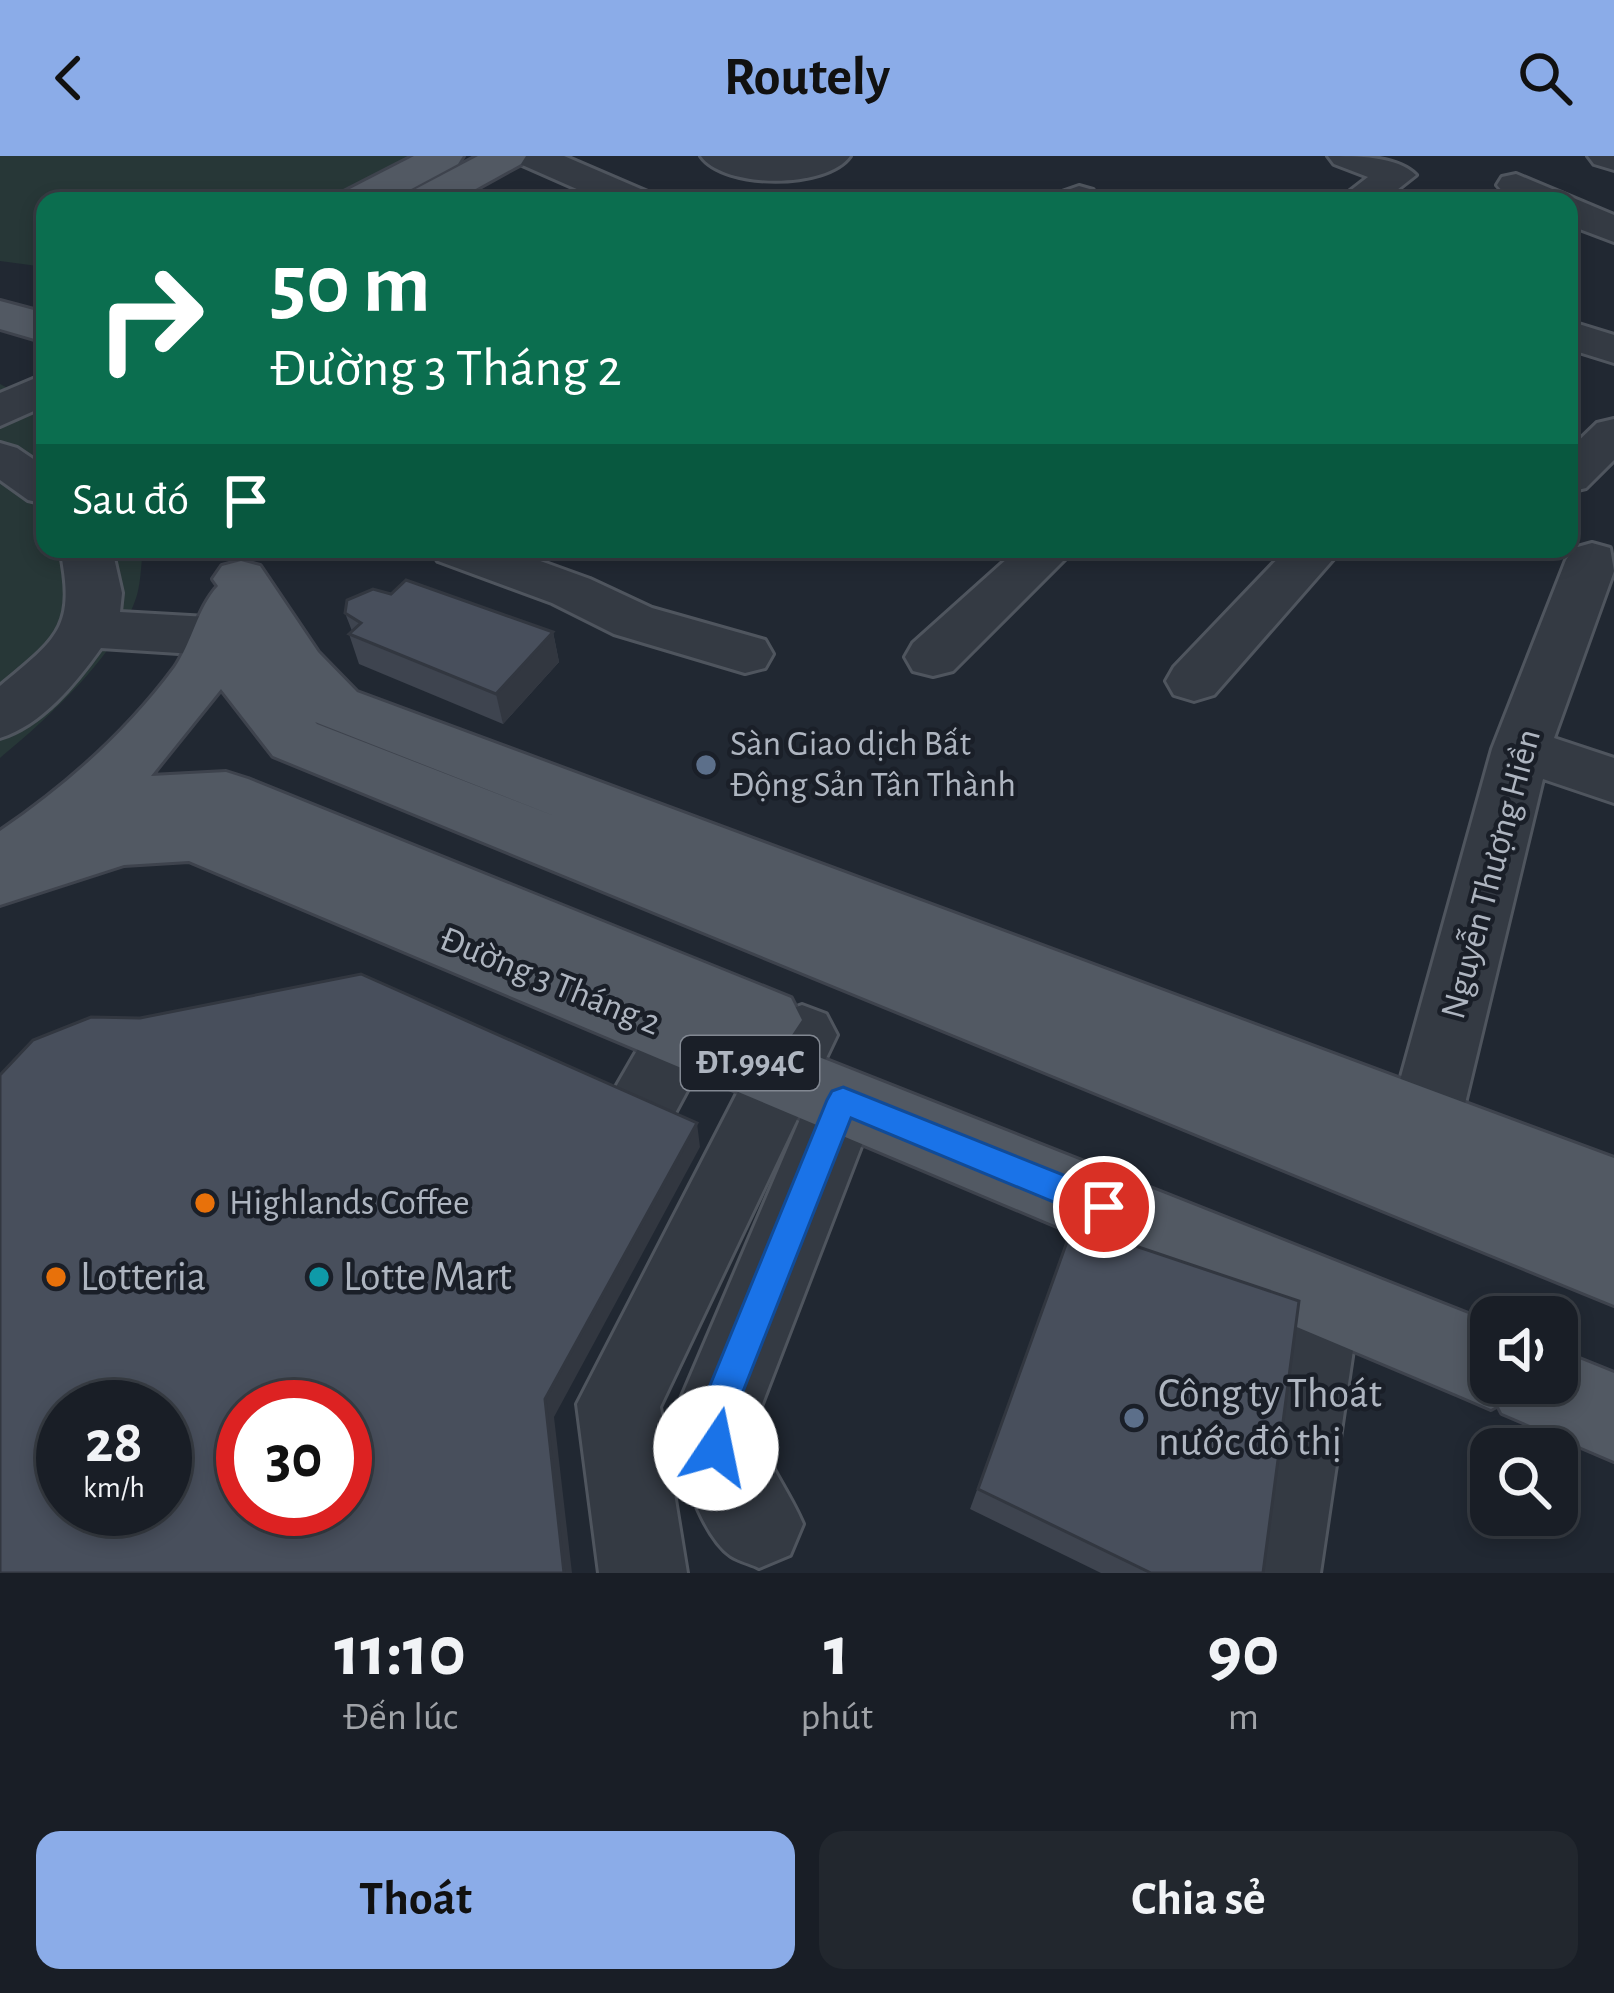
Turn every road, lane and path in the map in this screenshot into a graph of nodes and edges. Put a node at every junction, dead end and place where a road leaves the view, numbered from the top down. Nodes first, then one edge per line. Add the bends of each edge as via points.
1 (444, 156) edge
2 (507, 156) edge
3 (533, 156) edge
4 (720, 156) edge
5 (830, 156) edge
6 (1347, 156) edge
7 (1412, 166) edge
8 (375, 192) edge
9 (441, 192) edge
10 (615, 192) edge
11 (1370, 192) edge
12 (1578, 213) edge
13 (1614, 230) edge
14 (1578, 337) edge
15 (1614, 350) edge
16 (36, 393) edge
17 (0, 412) edge
18 (1614, 433) edge
19 (0, 458) edge
20 (1578, 468) edge
21 (36, 484) edge
22 (88, 558) edge
23 (481, 558) edge
24 (1039, 558) edge
25 (1308, 558) edge
26 (1588, 558) edge
27 (237, 588) edge
28 (86, 629) junction
29 (745, 654) dead end
30 (933, 657) dead end
31 (1194, 681) dead end
32 (0, 717) edge
33 (1521, 749) junction
34 (1614, 782) edge
35 (17, 858) edge
36 (682, 1035) junction
37 (809, 1070) junction
38 (634, 1118) edge
39 (1425, 1120) junction
40 (1436, 1195) junction
41 (1614, 1195) edge
42 (1614, 1266) edge
43 (1322, 1296) junction
44 (1443, 1317) edge
45 (1470, 1345) edge
46 (1578, 1359) edge
47 (1614, 1374) edge
48 (1578, 1402) edge
49 (1614, 1417) edge
50 (759, 1524) dead end
51 (643, 1573) edge
52 (1276, 1573) edge

1 - 8 main road
2 - 9 main road
3 - 10 street
4 - 5 street via 771,173
6 - 7 street
7 - 11 street
12 - 13 street
14 - 15 street
16 - 17 street
18 - 20 street
19 - 21 street
22 - 28 street via 96,603
23 - 29 street via 633,621
24 - 30 street
25 - 31 street
26 - 33 street, Nguyễn Thượng Hiền
27 - 28 street
27 - 35 main road via 160,728
27 - 39 main road via 336,707
27 - 40 main road via 250,688 295,740
28 - 32 street via 33,692
33 - 34 street
33 - 39 street, Nguyễn Thượng Hiền
35 - 36 main road, Đường 3 Tháng 2 / ĐT.994C via 194,836
35 - 37 main road, Đường 3 Tháng 2 / ĐT.994C via 153,800 226,796
36 - 37 main road, Đường 3 Tháng 2 / ĐT.994C
36 - 38 street
37 - 43 main road, Đường 3 Tháng 2 / ĐT.994C
37 - 44 main road, Đường 3 Tháng 2 / ĐT.994C
37 - 50 street via 713,1422 722,1466
37 - 51 street via 618,1404
39 - 40 street, Nguyễn Thượng Hiền
39 - 41 main road
40 - 42 main road
43 - 44 main road, Đường 3 Tháng 2 / ĐT.994C
43 - 52 street
44 - 45 main road, Đường 3 Tháng 2 / ĐT.994C
46 - 47 main road
48 - 49 main road

